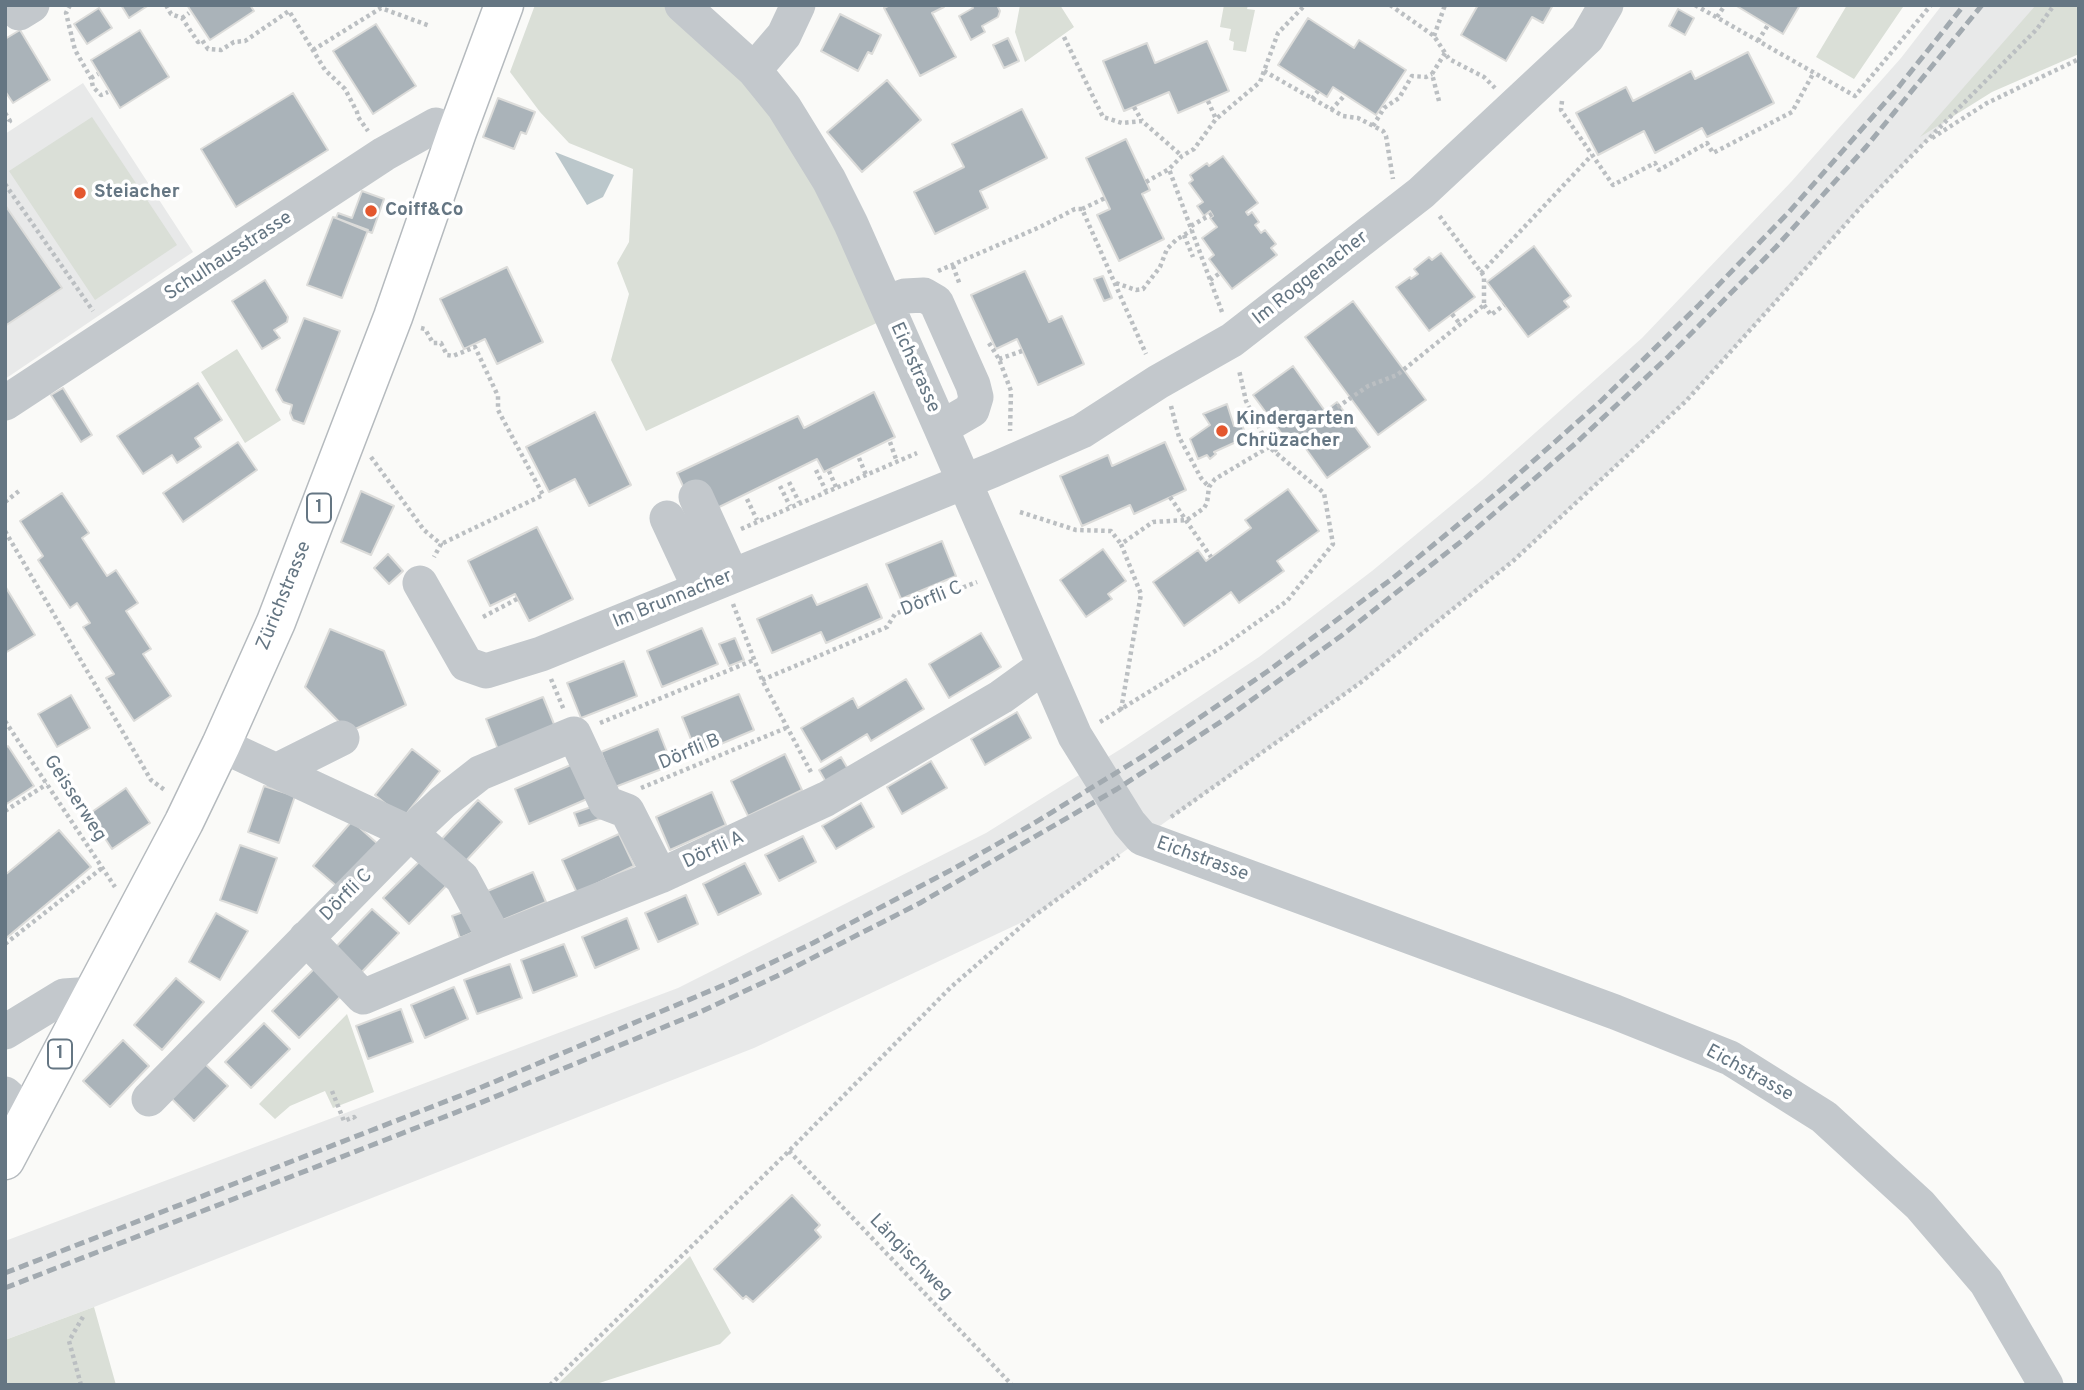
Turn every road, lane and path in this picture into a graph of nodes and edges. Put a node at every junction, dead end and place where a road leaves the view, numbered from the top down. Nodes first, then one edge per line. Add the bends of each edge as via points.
1 (70, 5) edge
2 (166, 5) edge
3 (504, 5) edge
4 (682, 5) edge
5 (798, 5) edge
6 (1305, 5) edge
7 (1390, 5) edge
8 (1445, 5) edge
9 (1606, 5) edge
10 (1695, 5) edge
11 (1725, 5) edge
12 (1931, 5) edge
13 (2054, 5) edge
14 (189, 13) dead end
15 (1717, 17) junction
16 (182, 18) junction
17 (1768, 25) dead end
18 (430, 26) dead end
19 (1434, 36) junction
20 (1064, 37) dead end
21 (1758, 41) junction
22 (313, 50) junction
23 (1445, 53) junction
24 (2079, 59) edge
25 (754, 70) junction
26 (1554, 70) junction
27 (1264, 71) junction
28 (1814, 72) junction
29 (1432, 74) junction
30 (98, 75) dead end
31 (91, 78) junction
32 (1318, 91) dead end
33 (1498, 91) dead end
34 (108, 92) dead end
35 (1345, 94) dead end
36 (1312, 99) junction
37 (1208, 101) dead end
38 (1439, 101) dead end
39 (1134, 107) dead end
40 (1331, 110) junction
41 (5, 113) edge
42 (1216, 120) junction
43 (1142, 121) junction
44 (5, 124) edge
45 (1373, 126) junction
46 (367, 129) dead end
47 (457, 132) junction
48 (1914, 152) junction
49 (1592, 155) junction
50 (1182, 156) junction
51 (1169, 169) junction
52 (1146, 182) dead end
53 (5, 184) edge
54 (1408, 189) junction
55 (1105, 198) dead end
56 (1082, 209) junction
57 (1212, 214) dead end
58 (1191, 228) junction
59 (1184, 235) junction
60 (1193, 257) dead end
61 (1220, 273) dead end
62 (1481, 273) junction
63 (926, 274) dead end
64 (1210, 280) junction
65 (1115, 282) junction
66 (886, 303) junction
67 (1484, 305) junction
68 (1504, 305) dead end
69 (1452, 314) dead end
70 (1460, 324) junction
71 (414, 325) dead end
72 (110, 335) junction
73 (1233, 340) junction
74 (1022, 351) dead end
75 (999, 359) dead end
76 (1158, 382) junction
77 (5, 403) edge
78 (942, 428) junction
79 (890, 442) dead end
80 (1269, 447) junction
81 (367, 450) dead end
82 (1275, 451) junction
83 (917, 453) dead end
84 (859, 458) dead end
85 (897, 462) junction
86 (816, 470) dead end
87 (829, 471) dead end
88 (866, 475) junction
89 (789, 482) dead end
90 (963, 482) junction
91 (780, 486) dead end
92 (1209, 486) junction
93 (836, 487) junction
94 (19, 491) dead end
95 (826, 491) junction
96 (696, 497) dead end
97 (1170, 497) dead end
98 (747, 499) dead end
99 (5, 502) edge
100 (799, 502) junction
101 (790, 506) junction
102 (1020, 512) dead end
103 (667, 518) dead end
104 (757, 520) junction
105 (1187, 520) junction
106 (737, 530) dead end
107 (5, 531) edge
108 (441, 544) junction
109 (1121, 544) junction
110 (1211, 557) dead end
111 (979, 581) dead end
112 (420, 583) joint
113 (721, 589) junction
114 (517, 599) dead end
115 (483, 617) dead end
116 (541, 654) junction
117 (754, 660) junction
118 (1044, 666) junction
119 (762, 680) junction
120 (1121, 710) junction
121 (5, 721) edge
122 (786, 728) junction
123 (574, 734) junction
124 (1075, 736) junction
125 (342, 738) dead end
126 (221, 745) junction
127 (276, 771) junction
128 (47, 785) junction
129 (173, 792) dead end
130 (826, 799) junction
131 (606, 803) junction
132 (5, 811) edge
133 (410, 834) junction
134 (1142, 838) junction
135 (102, 868) junction
136 (660, 876) junction
137 (119, 894) dead end
138 (306, 938) junction
139 (496, 941) junction
140 (5, 944) edge
141 (93, 994) junction
142 (5, 1032) edge
143 (332, 1091) dead end
144 (149, 1099) dead end
145 (17, 1104) edge
146 (356, 1120) dead end
147 (789, 1151) junction
148 (5, 1160) edge
149 (84, 1315) dead end
150 (81, 1385) edge
151 (550, 1385) edge
152 (1012, 1385) edge
153 (2046, 1385) edge

1 - 31 path via 66,13 75,50
2 - 16 path via 171,14
3 - 47 main road, Zürichstrasse / 1
4 - 25 street, Eichstrasse
5 - 25 street via 784,35
6 - 27 path via 1279,33
7 - 19 path
8 - 19 path
9 - 26 street, Im Roggenacher via 1587,38
10 - 15 path
11 - 15 path
12 - 28 path via 1855,96
13 - 48 path via 2037,29
14 - 16 path
15 - 21 path
16 - 22 path via 198,43 202,40 208,49 220,50 245,41 289,11
17 - 21 path
18 - 22 path via 381,8
19 - 23 path
20 - 43 path via 1103,117 1122,123
21 - 28 path
22 - 46 path via 345,89
23 - 29 path
23 - 33 path
24 - 48 path via 1976,110
25 - 66 street, Eichstrasse via 784,107 829,180
26 - 49 path via 1563,83 1562,110
26 - 54 street, Im Roggenacher
27 - 36 path
27 - 42 path via 1260,82
28 - 49 path via 1792,112 1713,153 1707,143 1658,170 1655,163 1613,185
29 - 38 path
29 - 45 path via 1412,76
30 - 31 path
31 - 34 path via 101,95
32 - 36 path
35 - 40 path
36 - 40 path
37 - 42 path
39 - 43 path
40 - 45 path
41 - 44 path via 10,121
42 - 50 path via 1194,149
43 - 50 path
45 - 54 path via 1386,136
47 - 72 street, Schulhausstrasse via 436,125 384,154
47 - 126 main road, Zürichstrasse / 1 via 393,317 276,622
48 - 134 path via 1686,401 1513,561 1360,683
49 - 62 path
50 - 51 path
51 - 52 path
51 - 58 path
53 - 72 path
54 - 62 path
54 - 73 street, Im Roggenacher
55 - 56 path
56 - 63 path
56 - 65 path
57 - 58 path
58 - 59 path
58 - 64 path
59 - 60 path
59 - 65 path via 1167,249 1143,289
61 - 64 path
62 - 67 path
64 - 73 path
65 - 76 path
66 - 78 street, Eichstrasse
66 - 78 street via 924,295 936,302 963,362 976,397 972,410
67 - 68 path via 1491,315
67 - 70 path
69 - 70 path
70 - 82 path via 1397,375 1368,386
71 - 108 path via 425,329 433,343 441,343 447,355 475,347 498,396 498,410 543,495
72 - 77 street, Schulhausstrasse
73 - 76 street, Im Roggenacher
73 - 80 path via 1246,401
74 - 75 path
76 - 90 street, Im Roggenacher via 1082,431
76 - 92 path via 1174,410 1179,437
78 - 90 street, Eichstrasse
79 - 85 path
80 - 82 path
80 - 92 path
81 - 108 path via 424,530
82 - 120 path via 1324,493 1333,544 1287,600
83 - 85 path
84 - 88 path
85 - 88 path
86 - 95 path
87 - 93 path
88 - 93 path
89 - 100 path
90 - 113 street, Im Brunnacher
90 - 118 street, Eichstrasse
91 - 101 path
92 - 105 path via 1204,508
93 - 95 path
94 - 99 path
95 - 100 path
96 - 113 street
97 - 105 path
98 - 104 path
100 - 101 path
101 - 104 path
102 - 109 path via 1076,530 1111,531
103 - 113 street
104 - 106 path
105 - 109 path via 1153,522
105 - 110 path
107 - 129 path via 152,780
108 - 112 path
109 - 120 path via 1141,594
111 - 119 path, Dörfli C via 895,614 887,627
112 - 116 street, Im Brunnacher via 466,664 486,670
113 - 116 street, Im Brunnacher
113 - 117 path
114 - 115 path
116 - 123 path
117 - 119 path
117 - 123 path
118 - 124 street, Eichstrasse
118 - 130 street, Dörfli A via 1001,697
119 - 122 path
120 - 124 path
121 - 128 path, Geisserweg
122 - 130 path
122 - 131 path, Dörfli B
123 - 131 street
123 - 133 street, Dörfli C via 480,773
124 - 134 street, Eichstrasse
125 - 127 street
126 - 127 street
126 - 141 main road, Zürichstrasse / 1
127 - 133 street
128 - 132 path
128 - 135 path, Geisserweg
130 - 136 street, Dörfli A
131 - 136 street via 627,811
133 - 138 street, Dörfli C
133 - 139 street via 462,878
134 - 147 path via 1031,918 951,987
134 - 153 street, Eichstrasse via 1730,1058 1824,1117 1920,1205 1986,1282
135 - 137 path, Geisserweg
135 - 140 path
136 - 139 street, Dörfli A
138 - 139 street, Dörfli A via 363,997
138 - 144 street, Dörfli C
141 - 142 street via 64,996
141 - 145 main road, Zürichstrasse / 1
143 - 146 path via 344,1121
145 - 148 main road, Zürichstrasse / 1
147 - 151 path
147 - 152 path, Längischweg
149 - 150 path via 69,1341

